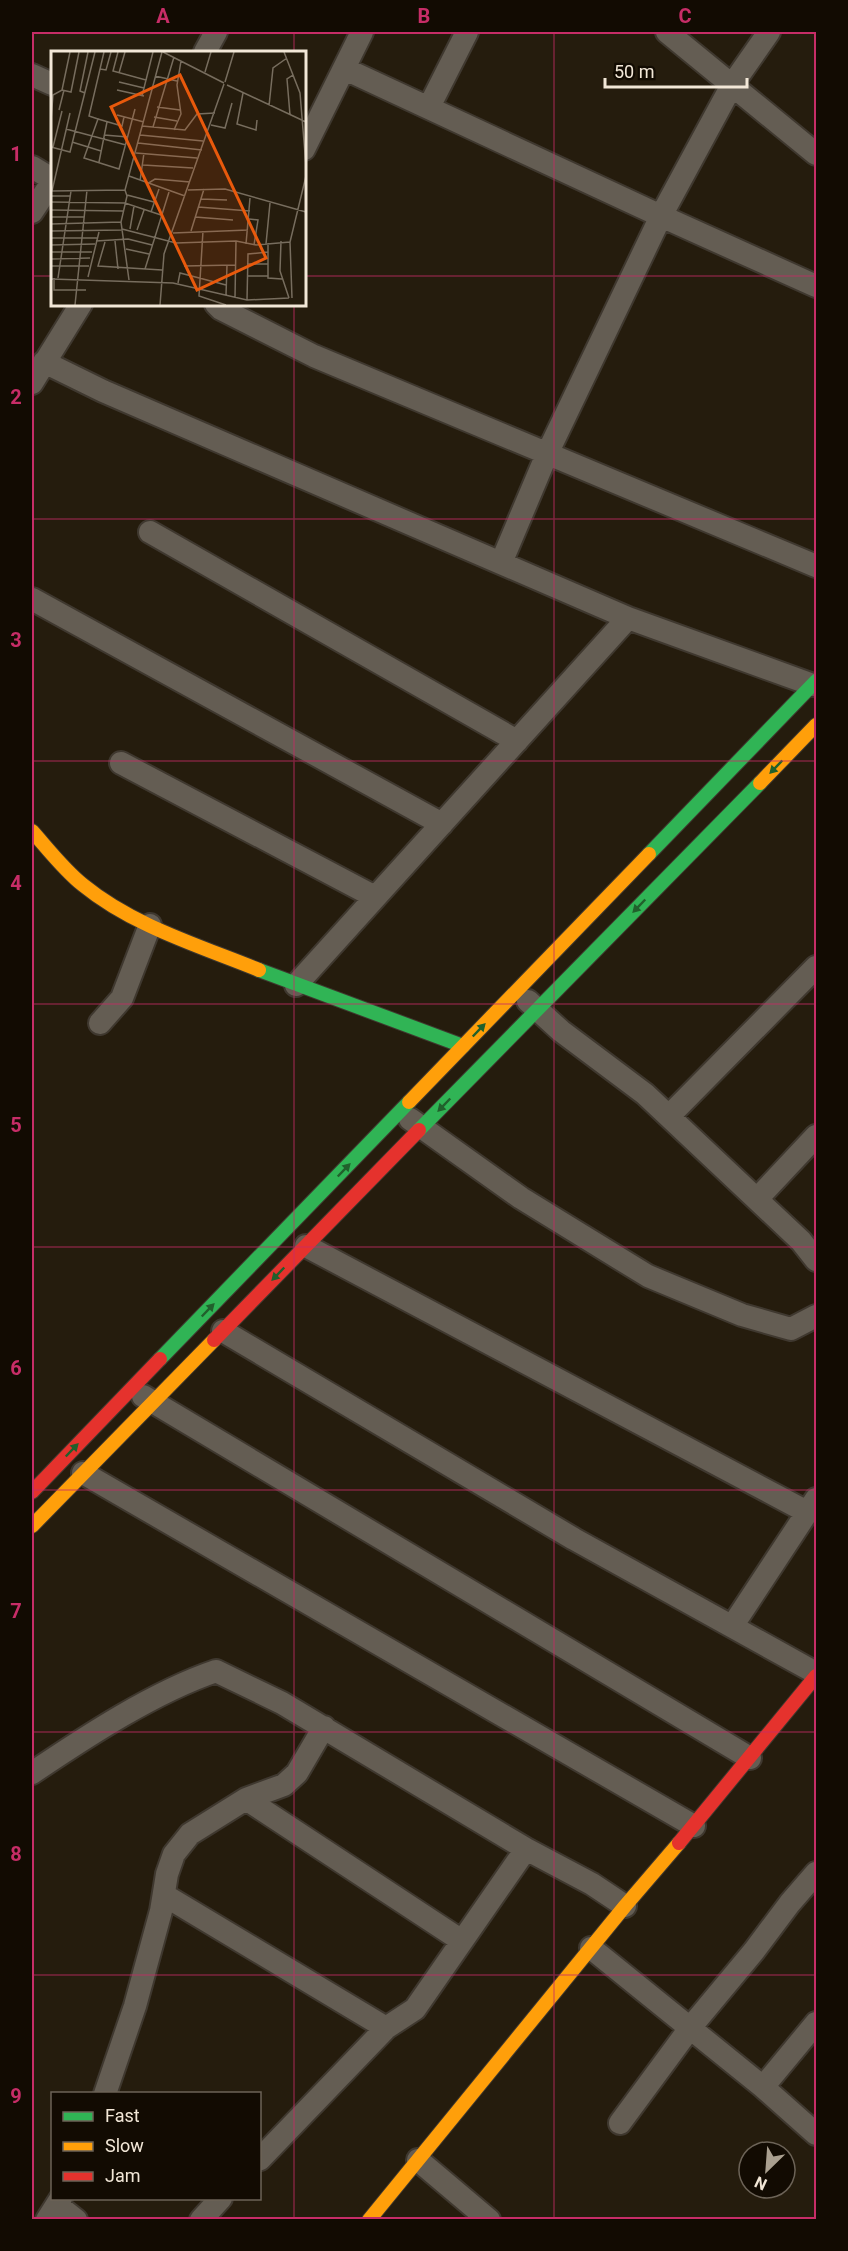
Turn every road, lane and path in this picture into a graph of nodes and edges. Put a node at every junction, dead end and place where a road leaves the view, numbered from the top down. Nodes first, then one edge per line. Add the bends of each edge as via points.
1 (216, 32) edge
2 (362, 32) edge
3 (467, 32) edge
4 (667, 32) edge
5 (769, 32) edge
6 (206, 51) edge
7 (345, 69) junction
8 (32, 75) edge
9 (51, 84) edge
10 (732, 85) junction
11 (429, 107) junction
12 (306, 145) edge
13 (816, 154) edge
14 (32, 167) edge
15 (51, 180) edge
16 (51, 183) edge
17 (32, 212) edge
18 (661, 216) junction
19 (816, 286) edge
20 (80, 306) edge
21 (220, 306) edge
22 (44, 362) junction
23 (32, 383) edge
24 (547, 453) junction
25 (150, 532) dead end
26 (501, 563) junction
27 (816, 566) edge
28 (32, 599) edge
29 (628, 618) junction
30 (815, 683) edge
31 (816, 725) edge
32 (517, 741) junction
33 (121, 763) dead end
34 (442, 824) junction
35 (32, 831) edge
36 (375, 897) junction
37 (150, 925) junction
38 (816, 967) edge
39 (296, 985) junction
40 (517, 991) junction
41 (537, 1010) junction
42 (100, 1023) dead end
43 (463, 1046) junction
44 (400, 1112) junction
45 (669, 1116) junction
46 (422, 1127) junction
47 (816, 1136) edge
48 (757, 1199) junction
49 (306, 1246) junction
50 (816, 1260) edge
51 (816, 1316) edge
52 (223, 1331) junction
53 (131, 1389) junction
54 (153, 1402) junction
55 (83, 1473) junction
56 (32, 1492) edge
57 (812, 1506) edge
58 (32, 1526) edge
59 (733, 1625) junction
60 (816, 1674) edge
61 (324, 1727) junction
62 (750, 1758) junction
63 (32, 1773) edge
64 (246, 1799) junction
65 (694, 1826) junction
66 (526, 1849) junction
67 (816, 1873) edge
68 (164, 1894) junction
69 (624, 1906) junction
70 (462, 1941) junction
71 (591, 1948) junction
72 (816, 2023) edge
73 (386, 2028) junction
74 (690, 2028) junction
75 (763, 2087) junction
76 (106, 2092) edge
77 (620, 2123) dead end
78 (816, 2134) edge
79 (261, 2157) edge
80 (418, 2160) junction
81 (220, 2200) edge
82 (55, 2208) edge
83 (76, 2220) edge
84 (201, 2220) edge
85 (369, 2220) edge
86 (489, 2220) edge

1 - 6 street
2 - 7 street
3 - 11 street
4 - 10 street
5 - 10 street
7 - 11 street
7 - 12 street
8 - 9 street
10 - 13 street
10 - 18 street
11 - 18 street
14 - 15 street
16 - 17 street
18 - 19 street
18 - 24 street
20 - 22 street
21 - 24 street via 314,357
22 - 23 street
22 - 26 street
24 - 26 street
24 - 27 street
25 - 32 street
26 - 29 street
28 - 34 street
29 - 30 street
29 - 32 street
30 - 40 main road
31 -> 41 main road
32 - 34 street
33 - 36 street
34 - 36 street
35 - 37 main road via 82,885
36 - 39 street
37 - 39 main road
37 - 42 street via 122,998
38 - 45 street
39 - 43 main road
40 - 41 street
43 -> 40 main road
41 - 45 street
41 -> 46 main road
43 - 44 main road
44 - 46 street
53 -> 44 main road
45 - 48 street
46 - 49 main road
46 - 51 street via 521,1198 648,1276 742,1315 791,1329
47 - 48 street
48 - 50 street
49 -> 52 main road
49 - 57 street
52 - 54 main road
52 - 59 street via 574,1539
53 - 54 street
56 -> 53 main road
54 - 55 main road
54 - 62 street
55 - 58 main road
55 - 65 street
57 - 59 street
59 - 60 street
60 - 62 main road
61 - 63 street via 216,1671 188,1680 109,1723
61 - 64 street via 297,1773 284,1785
61 - 66 street
62 - 65 main road
64 - 68 street via 190,1834 174,1854
64 - 70 street
65 - 69 main road
66 - 69 street
66 - 70 street
67 - 74 street
68 - 73 street
68 - 76 street via 135,2006
69 - 71 main road
70 - 73 street via 415,2009
71 - 74 street
71 - 80 main road
72 - 75 street
73 - 79 street
74 - 75 street
74 - 77 street
75 - 78 street
80 - 85 main road
80 - 86 street
81 - 84 street
82 - 83 street

